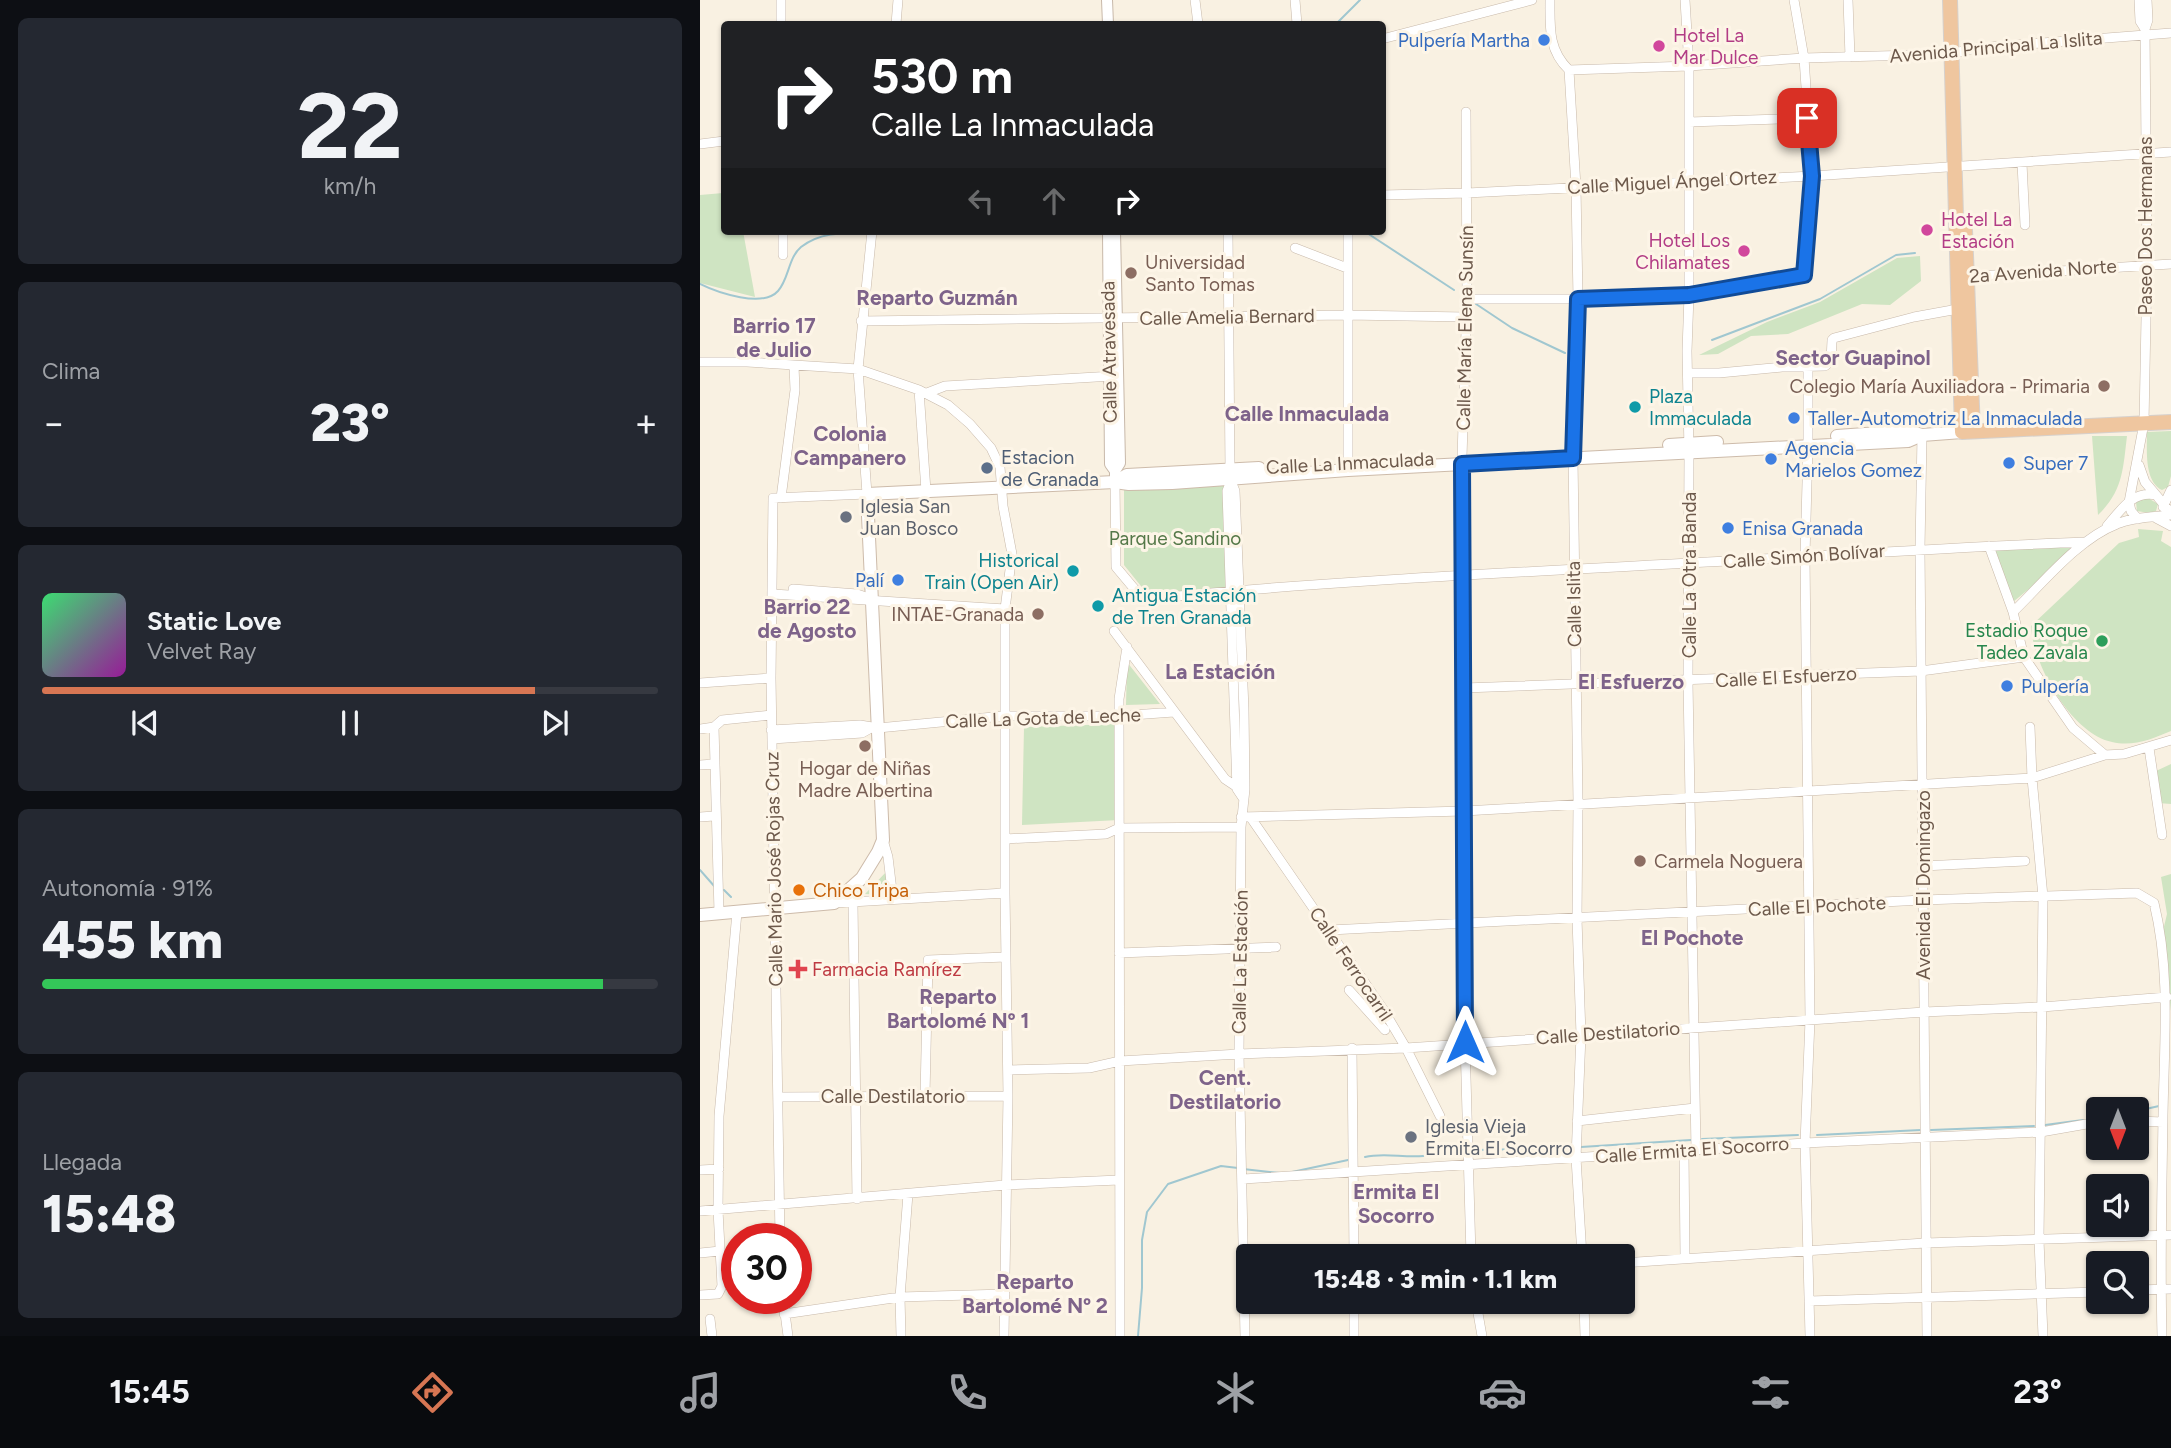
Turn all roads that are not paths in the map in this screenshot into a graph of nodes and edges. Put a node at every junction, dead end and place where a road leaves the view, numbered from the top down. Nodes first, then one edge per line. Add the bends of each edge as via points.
1 (781, 0) edge
2 (898, 0) edge
3 (1107, 0) edge
4 (1195, 0) edge
5 (1295, 0) edge
6 (1532, 0) edge
7 (1550, 0) edge
8 (1685, 0) edge
9 (1794, 0) edge
10 (1848, 0) edge
11 (1950, 0) edge
12 (1959, 0) edge
13 (2139, 0) edge
14 (2147, 0) edge
15 (781, 21) edge
16 (896, 21) edge
17 (1108, 21) edge
18 (1198, 21) edge
19 (1297, 21) edge
20 (2145, 32) junction
21 (2171, 33) edge
22 (1386, 38) edge
23 (1955, 52) junction
24 (1850, 57) junction
25 (1804, 58) junction
26 (1689, 66) junction
27 (1569, 70) junction
28 (1466, 112) dead end
29 (1807, 118) junction
30 (1689, 122) junction
31 (721, 141) edge
32 (700, 144) edge
33 (2171, 152) edge
34 (2145, 154) junction
35 (2022, 163) junction
36 (1958, 167) junction
37 (1812, 176) junction
38 (1689, 181) junction
39 (1576, 187) junction
40 (1467, 193) junction
41 (1386, 195) edge
42 (2025, 225) dead end
43 (783, 235) edge
44 (1109, 235) edge
45 (1115, 235) edge
46 (1228, 235) edge
47 (1348, 235) edge
48 (872, 236) edge
49 (1295, 248) dead end
50 (783, 255) dead end
51 (1112, 261) junction
52 (2171, 264) edge
53 (2147, 265) junction
54 (1347, 268) junction
55 (1962, 277) junction
56 (1689, 295) junction
57 (1467, 299) junction
58 (1578, 299) junction
59 (1958, 309) junction
60 (1347, 315) junction
61 (1227, 317) junction
62 (1466, 317) junction
63 (1113, 319) junction
64 (861, 321) junction
65 (1964, 338) junction
66 (700, 362) edge
67 (794, 366) junction
68 (1808, 366) junction
69 (858, 369) junction
70 (1688, 373) junction
71 (1113, 376) junction
72 (923, 391) junction
73 (2171, 422) edge
74 (2144, 423) junction
75 (1968, 432) junction
76 (1922, 435) junction
77 (1808, 442) junction
78 (1689, 448) junction
79 (1573, 454) junction
80 (2137, 460) junction
81 (1462, 461) junction
82 (1348, 466) junction
83 (1115, 476) junction
84 (1231, 477) junction
85 (1002, 486) junction
86 (2171, 490) edge
87 (926, 491) junction
88 (867, 494) junction
89 (2156, 495) junction
90 (777, 498) junction
91 (2129, 502) junction
92 (2169, 511) edge
93 (2155, 517) junction
94 (2138, 519) junction
95 (2171, 526) edge
96 (2101, 532) junction
97 (2086, 542) junction
98 (1989, 546) junction
99 (1920, 548) junction
100 (1805, 556) junction
101 (1689, 563) junction
102 (1574, 569) junction
103 (1463, 574) junction
104 (1240, 590) junction
105 (773, 591) junction
106 (1229, 591) junction
107 (871, 599) junction
108 (1146, 599) joint
109 (1005, 609) junction
110 (2013, 612) junction
111 (1114, 631) dead end
112 (1127, 647) junction
113 (1242, 648) junction
114 (1231, 649) junction
115 (2024, 657) junction
116 (1921, 671) junction
117 (1806, 675) junction
118 (771, 678) junction
119 (1688, 682) junction
120 (700, 683) edge
121 (1575, 685) junction
122 (1464, 688) junction
123 (1239, 710) junction
124 (1174, 712) junction
125 (771, 715) junction
126 (1004, 716) junction
127 (1119, 716) junction
128 (714, 727) junction
129 (2030, 727) dead end
130 (874, 728) junction
131 (700, 729) edge
132 (771, 734) junction
133 (2171, 740) edge
134 (2149, 748) junction
135 (2105, 755) junction
136 (713, 764) junction
137 (700, 765) edge
138 (2032, 778) junction
139 (1922, 783) junction
140 (1807, 791) junction
141 (1242, 792) junction
142 (1690, 796) junction
143 (1578, 803) junction
144 (1464, 811) junction
145 (715, 816) junction
146 (700, 817) edge
147 (1245, 821) junction
148 (1119, 828) junction
149 (2162, 835) dead end
150 (1005, 839) junction
151 (883, 840) junction
152 (2025, 861) dead end
153 (1923, 866) junction
154 (1005, 894) junction
155 (2042, 897) junction
156 (893, 899) junction
157 (1923, 900) junction
158 (853, 903) junction
159 (834, 904) junction
160 (1808, 907) junction
161 (774, 909) junction
162 (737, 912) junction
163 (719, 913) junction
164 (1693, 913) junction
165 (700, 915) edge
166 (1577, 919) junction
167 (1465, 923) junction
168 (1330, 930) junction
169 (1276, 947) dead end
170 (1241, 949) junction
171 (1119, 953) junction
172 (1006, 957) junction
173 (1349, 990) dead end
174 (2167, 997) junction
175 (2042, 1007) junction
176 (1383, 1009) junction
177 (1924, 1012) junction
178 (1810, 1020) junction
179 (1693, 1027) junction
180 (1385, 1030) junction
181 (1581, 1035) junction
182 (1465, 1042) junction
183 (1352, 1048) junction
184 (1387, 1048) junction
185 (1406, 1048) junction
186 (1239, 1054) junction
187 (1120, 1061) junction
188 (1008, 1070) junction
189 (856, 1096) junction
190 (925, 1096) junction
191 (1008, 1096) junction
192 (778, 1097) junction
193 (1695, 1108) junction
194 (1440, 1116) dead end
195 (1577, 1121) junction
196 (2149, 1121) edge
197 (2163, 1122) junction
198 (2086, 1124) edge
199 (1925, 1132) junction
200 (2041, 1132) junction
201 (1805, 1143) junction
202 (1696, 1150) junction
203 (1576, 1151) junction
204 (1684, 1151) junction
205 (1470, 1165) junction
206 (719, 1169) junction
207 (700, 1170) edge
208 (1355, 1171) junction
209 (1243, 1178) junction
210 (1119, 1181) junction
211 (1005, 1185) junction
212 (908, 1194) junction
213 (857, 1199) junction
214 (779, 1206) junction
215 (719, 1210) junction
216 (700, 1211) edge
217 (780, 1223) edge
218 (2166, 1234) edge
219 (2039, 1240) junction
220 (1925, 1243) junction
221 (1245, 1244) edge
222 (1354, 1244) edge
223 (1471, 1244) edge
224 (1581, 1244) edge
225 (1807, 1249) junction
226 (720, 1251) junction
227 (700, 1252) edge
228 (1685, 1258) junction
229 (1635, 1262) edge
230 (2166, 1289) edge
231 (2086, 1292) edge
232 (1004, 1294) junction
233 (2041, 1294) junction
234 (700, 1295) edge
235 (900, 1297) junction
236 (1926, 1298) junction
237 (1809, 1301) junction
238 (812, 1310) edge
239 (784, 1314) edge
240 (1245, 1314) edge
241 (1354, 1314) edge
242 (1478, 1314) edge
243 (1584, 1314) edge
244 (710, 1319) dead end
245 (712, 1336) edge
246 (788, 1336) edge
247 (901, 1336) edge
248 (1004, 1336) edge
249 (1121, 1336) edge
250 (1245, 1336) edge
251 (1354, 1336) edge
252 (1482, 1336) edge
253 (1585, 1336) edge
254 (1810, 1336) edge
255 (1927, 1336) edge
256 (2043, 1336) edge
257 (2162, 1336) edge

1 - 15 street
2 - 16 street
3 - 17 street
4 - 18 street
5 - 19 street
6 - 22 street
7 - 27 street via 1553,49
8 - 26 street, Calle La Otra Banda
9 - 25 street
10 - 24 street
11 - 23 highway
12 - 23 highway
13 - 20 street, Paseo Dos Hermanas
14 - 20 street, Paseo Dos Hermanas
20 - 21 street, Avenida Principal La Islita
20 - 23 street, Avenida Principal La Islita
20 - 34 street, Paseo Dos Hermanas
23 - 24 street, Avenida Principal La Islita
23 - 36 highway
24 - 25 street, Avenida Principal La Islita
25 - 26 street, Avenida Principal La Islita
25 - 29 street
26 - 27 street, Avenida Principal La Islita
26 - 30 street, Calle La Otra Banda
27 - 39 street, Calle Islita
28 - 40 street, Calle María Elena Sunsín
29 - 30 street
29 - 37 street
30 - 38 street, Calle La Otra Banda
31 - 32 street
33 - 34 street, Calle Miguel Ángel Ortez
34 - 35 street, Calle Miguel Ángel Ortez
34 - 53 street, Paseo Dos Hermanas
35 - 36 street, Calle Miguel Ángel Ortez
35 - 42 street
36 - 37 street, Calle Miguel Ángel Ortez
36 - 55 highway
37 - 38 street, Calle Miguel Ángel Ortez
37 - 56 street via 1804,275
38 - 39 street, Calle Miguel Ángel Ortez
38 - 56 street, Calle La Otra Banda
39 - 40 street, Calle Miguel Ángel Ortez
39 - 58 street, Calle Islita
40 - 41 street, Calle Miguel Ángel Ortez
40 - 57 street, Calle María Elena Sunsín
43 - 50 street
44 - 51 street, Calle Atravesada
45 - 51 street, Calle Atravesada
46 - 61 street, Calle La Estación
47 - 54 street
48 - 64 street
49 - 54 street
51 - 63 street, Calle Atravesada
52 - 53 street, 2a Avenida Norte
53 - 55 street, 2a Avenida Norte
53 - 74 street, Paseo Dos Hermanas
54 - 60 street
55 - 59 highway
55 - 65 highway
56 - 58 street
56 - 70 street, Calle La Otra Banda
57 - 58 street
57 - 62 street, Calle María Elena Sunsín
58 - 79 street, Calle Islita
59 - 65 highway
59 - 68 street via 1834,338 1830,365
60 - 61 street, Calle Amelia Bernard
60 - 62 street, Calle Amelia Bernard
60 - 82 street
61 - 63 street, Calle Amelia Bernard
61 - 84 street, Calle La Estación
62 - 81 street, Calle María Elena Sunsín
63 - 64 street, Calle Amelia Bernard
63 - 71 street, Calle Atravesada
64 - 69 street
65 - 75 highway
66 - 67 street
67 - 69 street
67 - 90 street, Calle Mario José Rojas Cruz via 795,390
68 - 70 street
68 - 77 street
69 - 72 street
69 - 88 street
70 - 78 street, Calle La Otra Banda
71 - 72 street
71 - 83 street, Calle Atravesada via 1110,464
72 - 85 street via 948,405 992,448
72 - 87 street
73 - 74 highway
74 - 75 highway
74 - 80 street, Paseo Dos Hermanas
75 - 76 main road, Calle La Inmaculada
76 - 77 main road, Calle La Inmaculada via 1908,441
76 - 99 street, Avenida El Domingazo
77 - 78 main road, Calle La Inmaculada
77 - 100 street
78 - 79 main road, Calle La Inmaculada
78 - 101 street, Calle La Otra Banda
79 - 81 main road, Calle La Inmaculada
79 - 102 street, Calle Islita
80 - 89 street
80 - 91 street, Paseo Dos Hermanas
81 - 82 main road, Calle La Inmaculada
81 - 103 street, Calle María Elena Sunsín
82 - 84 main road, Calle La Inmaculada
83 - 84 main road, Calle La Inmaculada via 1129,484
83 - 85 main road, Calle La Inmaculada
83 - 108 street, Calle Atravesada via 1116,567
84 - 104 street, Calle La Estación
84 - 106 street, Calle La Estación via 1227,491
85 - 87 main road, Calle La Inmaculada
85 - 109 street via 1012,554
86 - 92 street
87 - 88 main road, Calle La Inmaculada
88 - 90 street, Calle La Inmaculada
88 - 107 main road
89 - 91 street via 2140,494
89 - 92 street
90 - 105 street, Calle Mario José Rojas Cruz
91 - 94 street
91 - 96 street
92 - 93 street
93 - 94 street
93 - 95 street
94 - 96 street
96 - 97 street
97 - 98 street, Calle Simón Bolívar
97 - 110 street
98 - 99 street, Calle Simón Bolívar
98 - 110 street
99 - 100 street, Calle Simón Bolívar
99 - 116 street, Avenida El Domingazo
100 - 101 street, Calle Simón Bolívar
100 - 117 street
101 - 102 street, Calle Simón Bolívar
101 - 119 street, Calle La Otra Banda
102 - 103 street, Calle Simón Bolívar
102 - 121 street, Calle Islita
103 - 104 street, Calle Simón Bolívar
103 - 122 street, Calle María Elena Sunsín
104 - 106 street, Calle Simón Bolívar
104 - 113 street, Calle La Estación
105 - 107 street
105 - 118 street, Calle Mario José Rojas Cruz
106 - 108 street, Calle Simón Bolívar
106 - 114 street, Calle La Estación
107 - 109 street
107 - 130 main road
109 - 126 street
110 - 115 street
111 - 112 street
112 - 124 street
112 - 127 street
113 - 114 street
113 - 123 street, Calle La Estación
114 - 123 street, Calle La Estación
115 - 116 street, Calle El Esfuerzo
115 - 135 street via 2073,728
116 - 117 street, Calle El Esfuerzo
116 - 139 street, Avenida El Domingazo
117 - 119 street, Calle El Esfuerzo
117 - 140 street
118 - 120 street
118 - 125 street, Calle Mario José Rojas Cruz
119 - 121 street, Calle El Esfuerzo
119 - 142 street, Calle La Otra Banda
121 - 122 street, Calle El Esfuerzo
121 - 143 street, Calle Islita
122 - 144 street, Calle María Elena Sunsín
123 - 141 street, Calle La Estación
124 - 127 street, Calle La Gota de Leche
124 - 141 street via 1225,779
125 - 128 street via 722,720
125 - 132 street, Calle Mario José Rojas Cruz
126 - 127 street, Calle La Gota de Leche
126 - 130 street, Calle La Gota de Leche
126 - 150 street
127 - 148 street
128 - 131 street
128 - 136 street
129 - 138 street
130 - 132 street, Calle La Gota de Leche via 860,725
130 - 151 main road
132 - 161 street, Calle Mario José Rojas Cruz
133 - 134 street
134 - 135 street
134 - 149 street
135 - 138 street
136 - 137 street
136 - 145 street
138 - 139 street
138 - 155 street
139 - 140 street
139 - 153 street, Avenida El Domingazo
140 - 142 street
140 - 160 street
141 - 147 street, Calle La Estación
142 - 143 street
142 - 164 street, Calle La Otra Banda
143 - 144 street
143 - 166 street, Calle Islita
144 - 147 street
144 - 167 street, Calle María Elena Sunsín
145 - 146 street
145 - 163 street
147 - 148 street
147 - 168 street, Calle Ferrocarril
147 - 170 street, Calle La Estación
148 - 150 street via 1106,834
148 - 171 street
150 - 154 street
151 - 156 street
151 - 159 main road via 862,878
152 - 153 street
153 - 157 street, Avenida El Domingazo
154 - 156 street
154 - 172 street
155 - 157 street, Calle El Pochote
155 - 174 street, Calle El Pochote via 2137,893 2154,902
155 - 175 street
156 - 158 street
157 - 160 street, Calle El Pochote
157 - 177 street, Avenida El Domingazo
158 - 159 street
158 - 189 street
159 - 161 main road
160 - 164 street, Calle El Pochote
160 - 178 street
161 - 162 main road
161 - 192 street, Calle Mario José Rojas Cruz
162 - 163 main road
162 - 206 street
163 - 165 main road
164 - 166 street, Calle El Pochote
164 - 179 street, Calle La Otra Banda
166 - 167 street, Calle El Pochote
166 - 181 street, Calle Islita
167 - 168 street, Calle El Pochote
167 - 182 street, Calle María Elena Sunsín
168 - 176 street, Calle Ferrocarril
169 - 170 street
170 - 171 street
170 - 186 street, Calle La Estación
171 - 187 street
172 - 188 street
172 - 190 street via 928,960
173 - 180 street
174 - 175 street, Calle Destilatorio
174 - 197 street
175 - 177 street, Calle Destilatorio
175 - 200 street
176 - 180 street
176 - 185 street, Calle Ferrocarril
177 - 178 street, Calle Destilatorio
177 - 199 street, Avenida El Domingazo
178 - 179 street, Calle Destilatorio
178 - 201 street
179 - 181 street, Calle Destilatorio
179 - 193 street, Calle La Otra Banda
180 - 184 street
181 - 182 street, Calle Destilatorio
181 - 195 street, Calle Islita
182 - 185 street, Calle Destilatorio
182 - 205 street, Calle María Elena Sunsín
183 - 184 street, Calle Destilatorio
183 - 186 street, Calle Destilatorio
183 - 208 street
184 - 185 street, Calle Destilatorio
185 - 194 street, Calle Ferrocarril
186 - 187 street, Calle Destilatorio
186 - 209 street, Calle La Estación
187 - 188 street, Calle Destilatorio via 1089,1068
187 - 210 street
188 - 191 street
189 - 190 street, Calle Destilatorio
189 - 192 street, Calle Destilatorio
189 - 213 street
190 - 191 street, Calle Destilatorio
191 - 211 street
192 - 214 street, Calle Mario José Rojas Cruz
193 - 195 street
193 - 202 street, Calle La Otra Banda
195 - 203 street, Calle Islita
196 - 197 street
197 - 218 street
198 - 200 street, Calle Ermita El Socorro
199 - 200 street, Calle Ermita El Socorro
199 - 201 street, Calle Ermita El Socorro
199 - 220 street, Avenida El Domingazo
200 - 219 street
201 - 202 street, Calle Ermita El Socorro
201 - 225 street
202 - 204 street, Calle Ermita El Socorro
203 - 204 street, Calle Ermita El Socorro
203 - 205 street, Calle Ermita El Socorro
203 - 224 street, Calle Islita
204 - 228 street
205 - 208 street, Calle Ermita El Socorro
205 - 223 street, Calle María Elena Sunsín
206 - 207 street
206 - 215 street
208 - 209 street, Calle Ermita El Socorro
208 - 222 street
209 - 221 street, Calle La Estación
210 - 211 street
210 - 249 street
211 - 212 street
211 - 232 street
212 - 213 street
212 - 235 street
213 - 214 street
214 - 215 street
214 - 217 street, Calle Mario José Rojas Cruz
215 - 216 street
215 - 226 street
218 - 219 street
218 - 230 street
219 - 220 street
219 - 233 street
220 - 225 street
220 - 236 street, Avenida El Domingazo
225 - 228 street
225 - 237 street
226 - 227 street
226 - 234 street via 721,1291
228 - 229 street
230 - 257 street
231 - 233 street
232 - 235 street
232 - 248 street
233 - 236 street
233 - 256 street
235 - 238 street
235 - 247 street
236 - 237 street
236 - 255 street, Avenida El Domingazo
237 - 254 street
239 - 246 street
240 - 250 street, Calle La Estación
241 - 251 street
242 - 252 street
243 - 253 street
244 - 245 street

